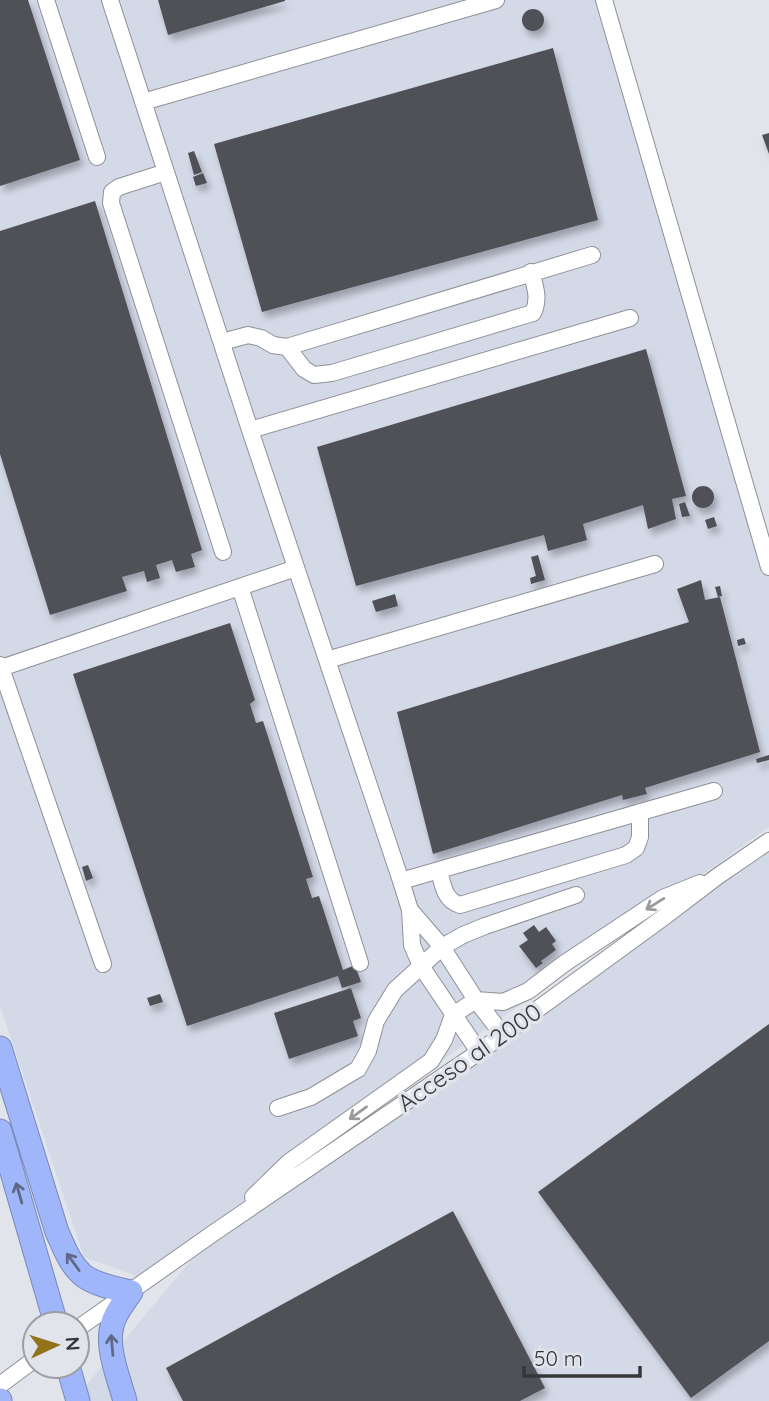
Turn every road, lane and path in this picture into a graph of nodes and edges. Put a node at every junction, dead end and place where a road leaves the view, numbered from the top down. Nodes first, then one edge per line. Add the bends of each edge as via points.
1 (46, 0) edge
2 (110, 0) edge
3 (496, 0) edge
4 (604, 0) edge
5 (143, 102) junction
6 (97, 157) dead end
7 (166, 172) junction
8 (592, 255) dead end
9 (531, 272) junction
10 (630, 318) dead end
11 (222, 342) junction
12 (287, 347) junction
13 (250, 430) junction
14 (223, 552) dead end
15 (655, 564) dead end
16 (769, 567) edge
17 (296, 568) junction
18 (240, 587) junction
19 (327, 660) junction
20 (1, 667) edge
21 (714, 791) dead end
22 (640, 812) junction
23 (769, 841) edge
24 (439, 870) junction
25 (718, 876) junction
26 (401, 881) junction
27 (576, 895) dead end
28 (410, 910) junction
29 (443, 947) junction
30 (360, 963) dead end
31 (103, 964) dead end
32 (421, 966) junction
33 (476, 1000) junction
34 (453, 1014) junction
35 (502, 1035) junction
36 (0, 1048) edge
37 (479, 1052) junction
38 (278, 1108) dead end
39 (0, 1132) edge
40 (215, 1232) junction
41 (131, 1292) junction
42 (52, 1310) edge
43 (91, 1319) edge
44 (21, 1369) edge
45 (0, 1385) edge
46 (125, 1401) edge

1 - 6 street
2 - 5 street
3 - 5 street
4 - 16 street
5 - 7 street
7 - 11 street
7 - 14 street via 118,187 111,203
8 - 9 street
9 - 12 street
9 - 12 street via 537,296 533,313 501,323 332,373 314,375
10 - 13 street
11 - 12 street via 248,335
11 - 13 street
13 - 17 street
15 - 19 street
17 - 18 street
17 - 19 street
18 - 20 street
18 - 30 street
19 - 26 street
20 - 31 street
21 - 22 street
22 - 24 street
22 - 24 street via 640,837 636,848 626,855 460,905 446,895
23 - 25 street, Acceso al 2000
24 - 26 street
25 -> 33 street, Acceso al 2000 via 663,898 528,991 503,1002
25 - 35 street, Acceso al 2000
26 - 28 street
27 - 29 street via 485,926
28 - 29 street
28 - 32 street via 412,945
29 - 32 street
29 - 33 street
32 - 34 street
32 - 38 street via 395,990 376,1021 358,1069 311,1097
33 - 34 street
33 - 35 street
34 - 37 street
34 -> 40 street, Acceso al 2000 via 431,1061 289,1162
35 - 37 street, Acceso al 2000
41 -> 36 highway via 83,1275 68,1256
37 - 40 street, Acceso al 2000
42 -> 39 highway
40 - 41 street, Acceso al 2000
41 - 43 street, Acceso al 2000
46 -> 41 highway via 110,1336 115,1317
44 - 45 street

